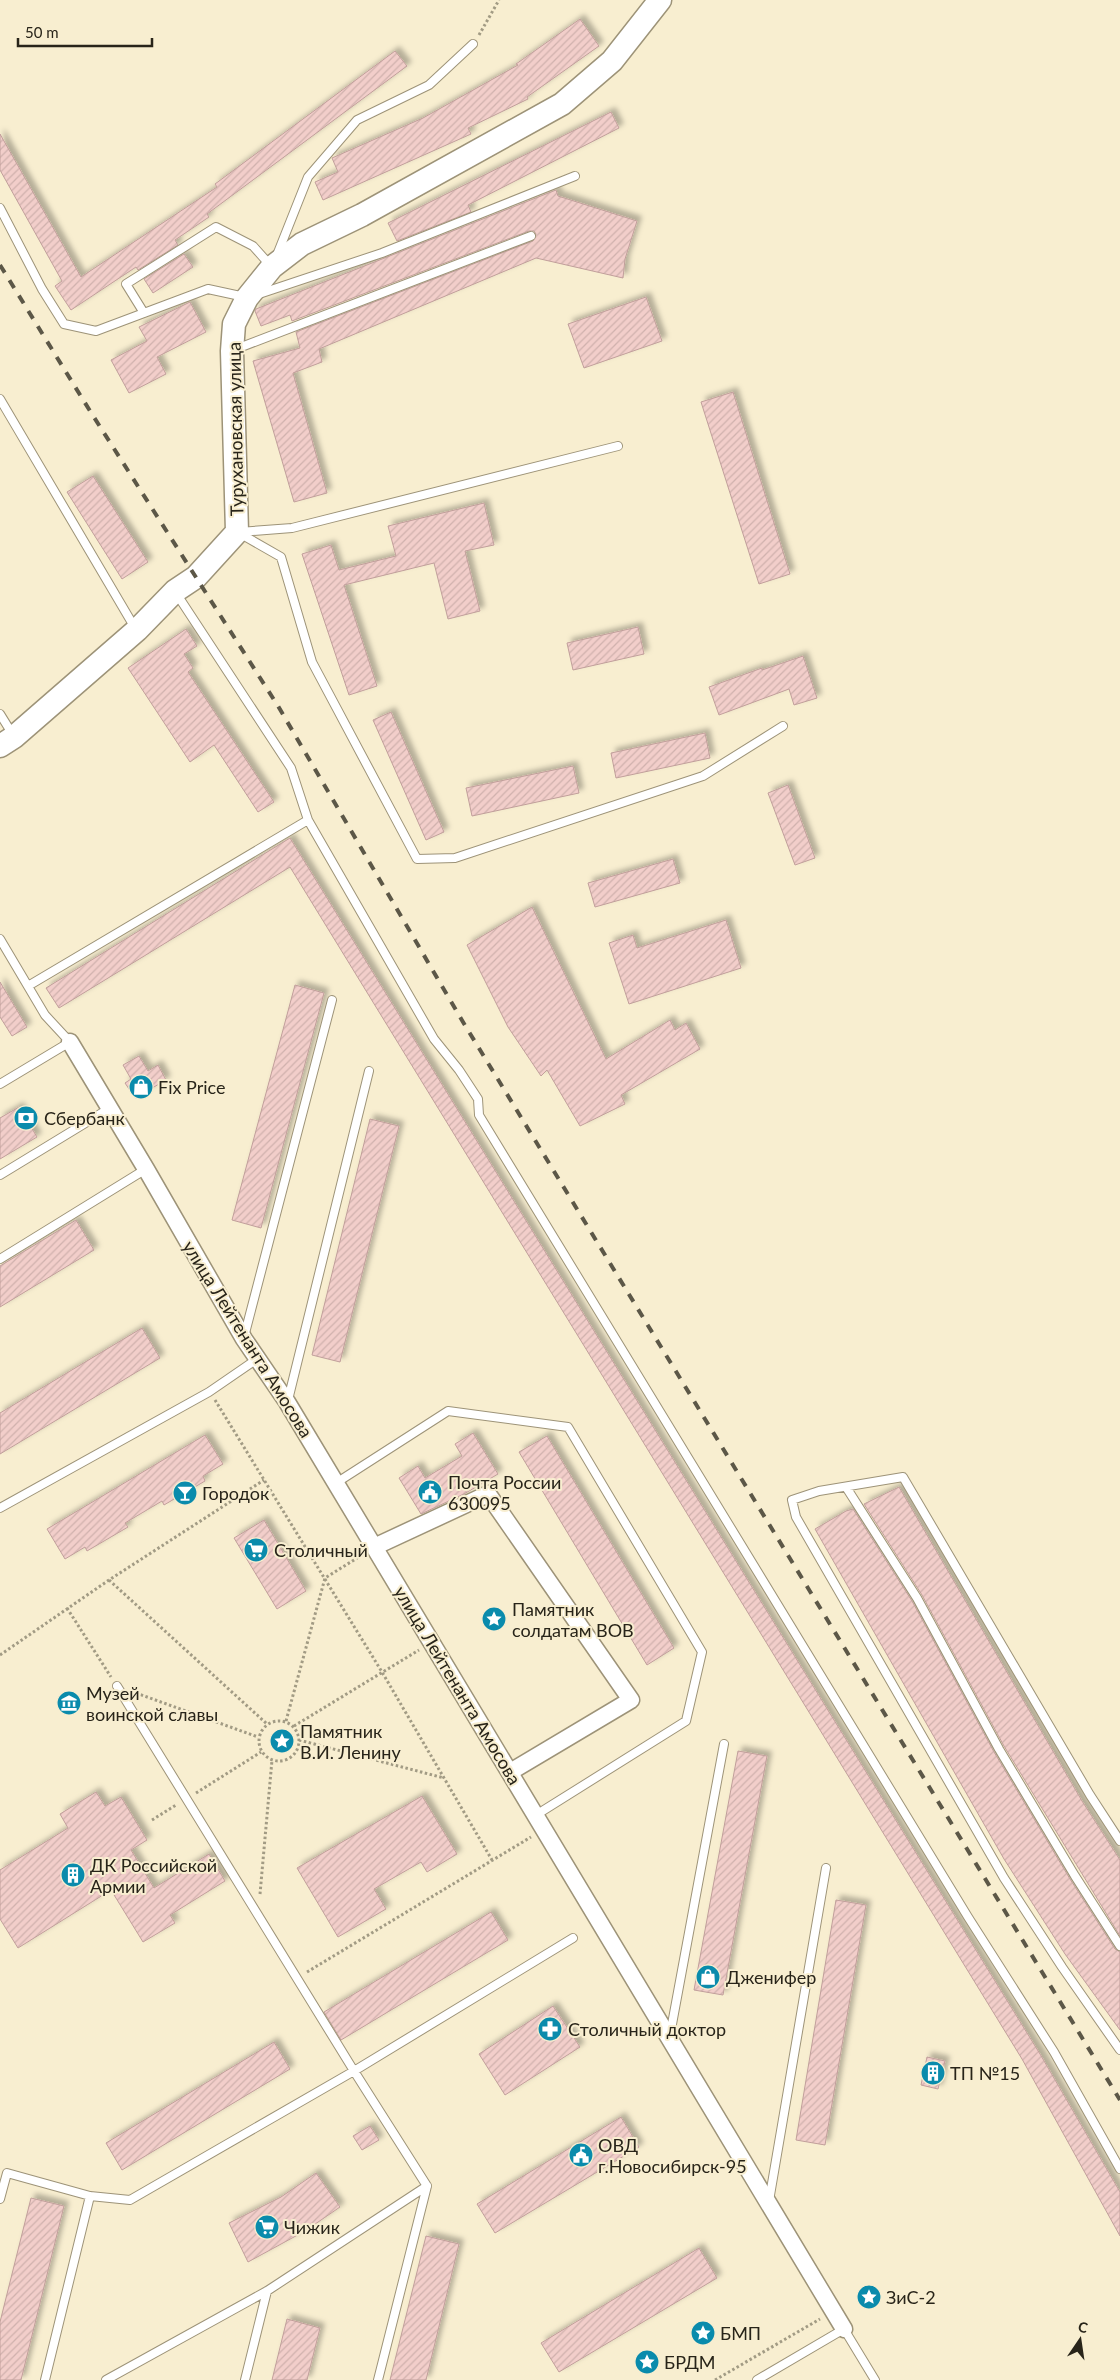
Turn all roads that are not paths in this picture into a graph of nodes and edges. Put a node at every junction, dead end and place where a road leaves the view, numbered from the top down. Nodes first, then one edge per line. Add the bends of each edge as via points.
1 (660, 0) edge
2 (473, 44) road end
3 (576, 176) dead end
4 (0, 208) edge
5 (530, 236) dead end
6 (272, 267) junction
7 (247, 298) junction
8 (144, 313) junction
9 (232, 351) junction
10 (0, 399) edge
11 (618, 446) dead end
12 (237, 532) junction
13 (175, 591) junction
14 (137, 630) junction
15 (0, 714) edge
16 (783, 726) dead end
17 (7, 742) edge
18 (308, 820) junction
19 (0, 939) edge
20 (28, 986) junction
21 (332, 1000) dead end
22 (70, 1042) junction
23 (369, 1071) dead end
24 (0, 1084) edge
25 (110, 1108) junction
26 (146, 1169) junction
27 (0, 1175) edge
28 (0, 1259) edge
29 (244, 1339) junction
30 (257, 1360) junction
31 (287, 1402) junction
32 (336, 1483) junction
33 (846, 1487) junction
34 (0, 1508) edge
35 (374, 1547) junction
36 (117, 1686) road end
37 (724, 1744) dead end
38 (510, 1772) junction
39 (540, 1822) junction
40 (1120, 1841) edge
41 (826, 1868) dead end
42 (573, 1938) dead end
43 (1120, 1946) edge
44 (669, 2037) junction
45 (1120, 2050) edge
46 (354, 2071) junction
47 (1120, 2169) edge
48 (427, 2186) junction
49 (90, 2196) junction
50 (0, 2199) edge
51 (769, 2203) junction
52 (267, 2291) junction
53 (844, 2329) junction
54 (45, 2380) edge
55 (106, 2380) edge
56 (245, 2380) edge
57 (378, 2380) edge
58 (757, 2380) edge
59 (875, 2380) edge

1 - 6 street, Турухановская улица via 612,61 562,104 371,210 302,244
2 - 6 lane via 429,85 356,120 308,177
3 - 7 lane via 382,253
4 - 8 lane via 64,324 96,331
5 - 9 lane
6 - 7 street, Турухановская улица
6 - 8 lane via 253,246 216,227 126,284
7 - 8 lane via 208,289
7 - 9 street, Турухановская улица via 234,324
9 - 12 street, Турухановская улица
10 - 14 lane
11 - 12 lane via 292,528
12 - 13 street, Турухановская улица via 196,576
12 - 16 lane via 282,557 312,662 417,859 455,858 703,776
13 - 14 street, Турухановская улица
13 - 18 lane via 291,768
14 - 17 street, Турухановская улица
15 - 17 lane
18 - 20 lane
18 - 47 lane via 434,1038 478,1099 479,1115 1054,2052
19 - 20 lane
20 - 22 lane via 46,1015
21 - 29 lane
22 - 24 lane
22 - 25 street, улица Лейтенанта Амосова
23 - 31 lane
25 - 26 street, улица Лейтенанта Амосова
25 - 27 lane
26 - 28 lane
26 - 29 street, улица Лейтенанта Амосова
29 - 30 street, улица Лейтенанта Амосова
30 - 31 street, улица Лейтенанта Амосова
30 - 34 lane via 209,1392
31 - 32 street, улица Лейтенанта Амосова
32 - 35 street, улица Лейтенанта Амосова
32 - 39 lane via 448,1411 568,1427 702,1652 686,1721
33 - 40 lane via 903,1477
33 - 43 lane via 916,1598 999,1749
33 - 45 lane via 792,1500 796,1517 1004,1878
35 - 38 street, улица Лейтенанта Амосова
35 - 38 street via 488,1494 631,1700
36 - 46 lane
37 - 44 lane
38 - 39 street, улица Лейтенанта Амосова
39 - 44 street, улица Лейтенанта Амосова
41 - 51 lane
42 - 46 lane
44 - 51 street, улица Лейтенанта Амосова
46 - 48 lane
46 - 49 lane via 130,2200
48 - 52 lane
48 - 57 lane
49 - 50 lane via 8,2173
49 - 54 lane
51 - 53 street, улица Лейтенанта Амосова
52 - 55 lane
52 - 56 lane
53 - 58 lane
53 - 59 lane

